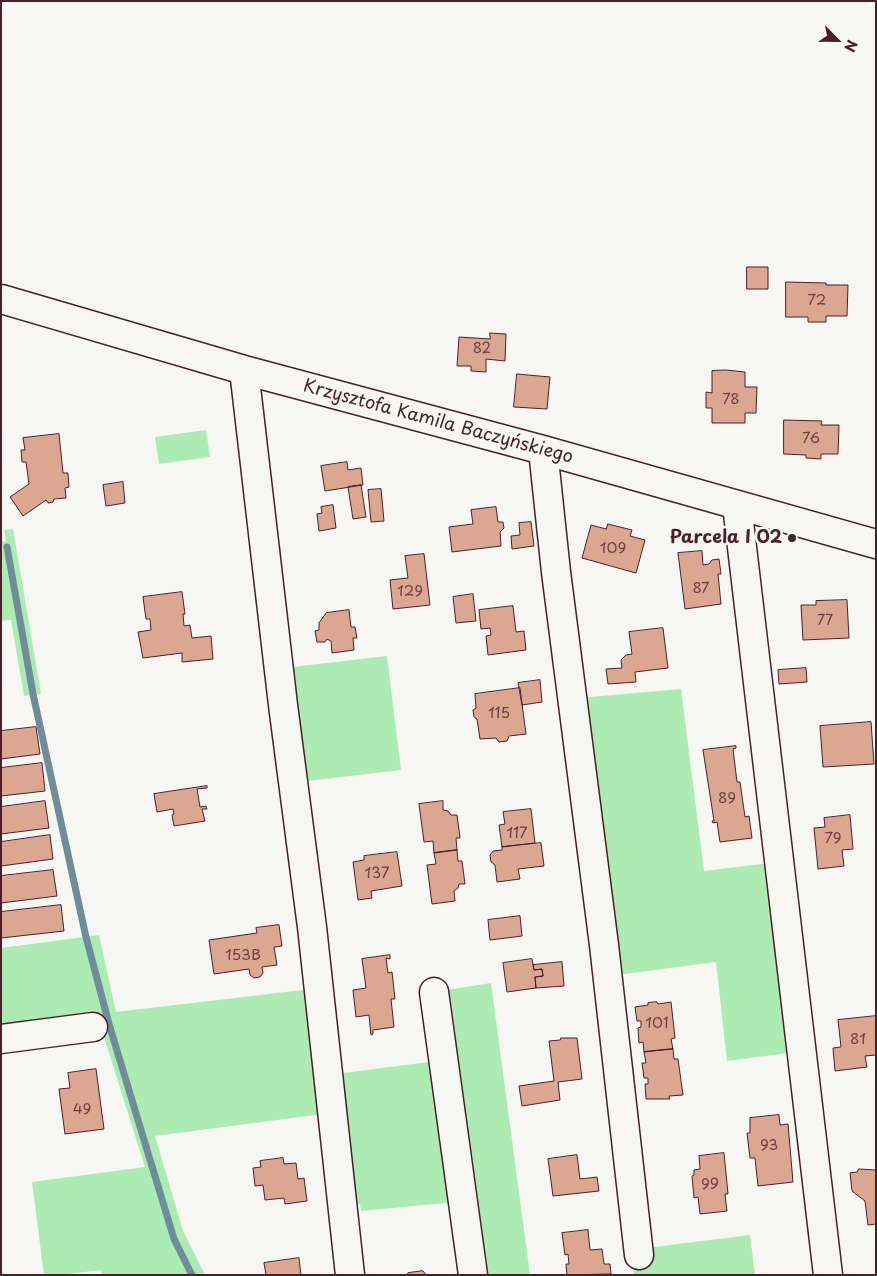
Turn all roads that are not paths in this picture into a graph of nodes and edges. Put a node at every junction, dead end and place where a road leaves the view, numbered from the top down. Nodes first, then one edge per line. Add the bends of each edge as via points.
1 (1, 299) edge
2 (244, 370) junction
3 (543, 450) junction
4 (736, 505) junction
5 (876, 544) edge
6 (434, 992) dead end
7 (93, 1027) dead end
8 (1, 1039) edge
9 (640, 1255) dead end
10 (350, 1275) edge
11 (473, 1275) edge
12 (828, 1275) edge

1 - 2 street, Krzysztofa Kamila Baczyńskiego
2 - 3 street, Krzysztofa Kamila Baczyńskiego
2 - 10 street via 312,927
3 - 4 street, Krzysztofa Kamila Baczyńskiego
3 - 9 street
4 - 5 street, Krzysztofa Kamila Baczyńskiego
4 - 12 street
6 - 11 street
7 - 8 street

